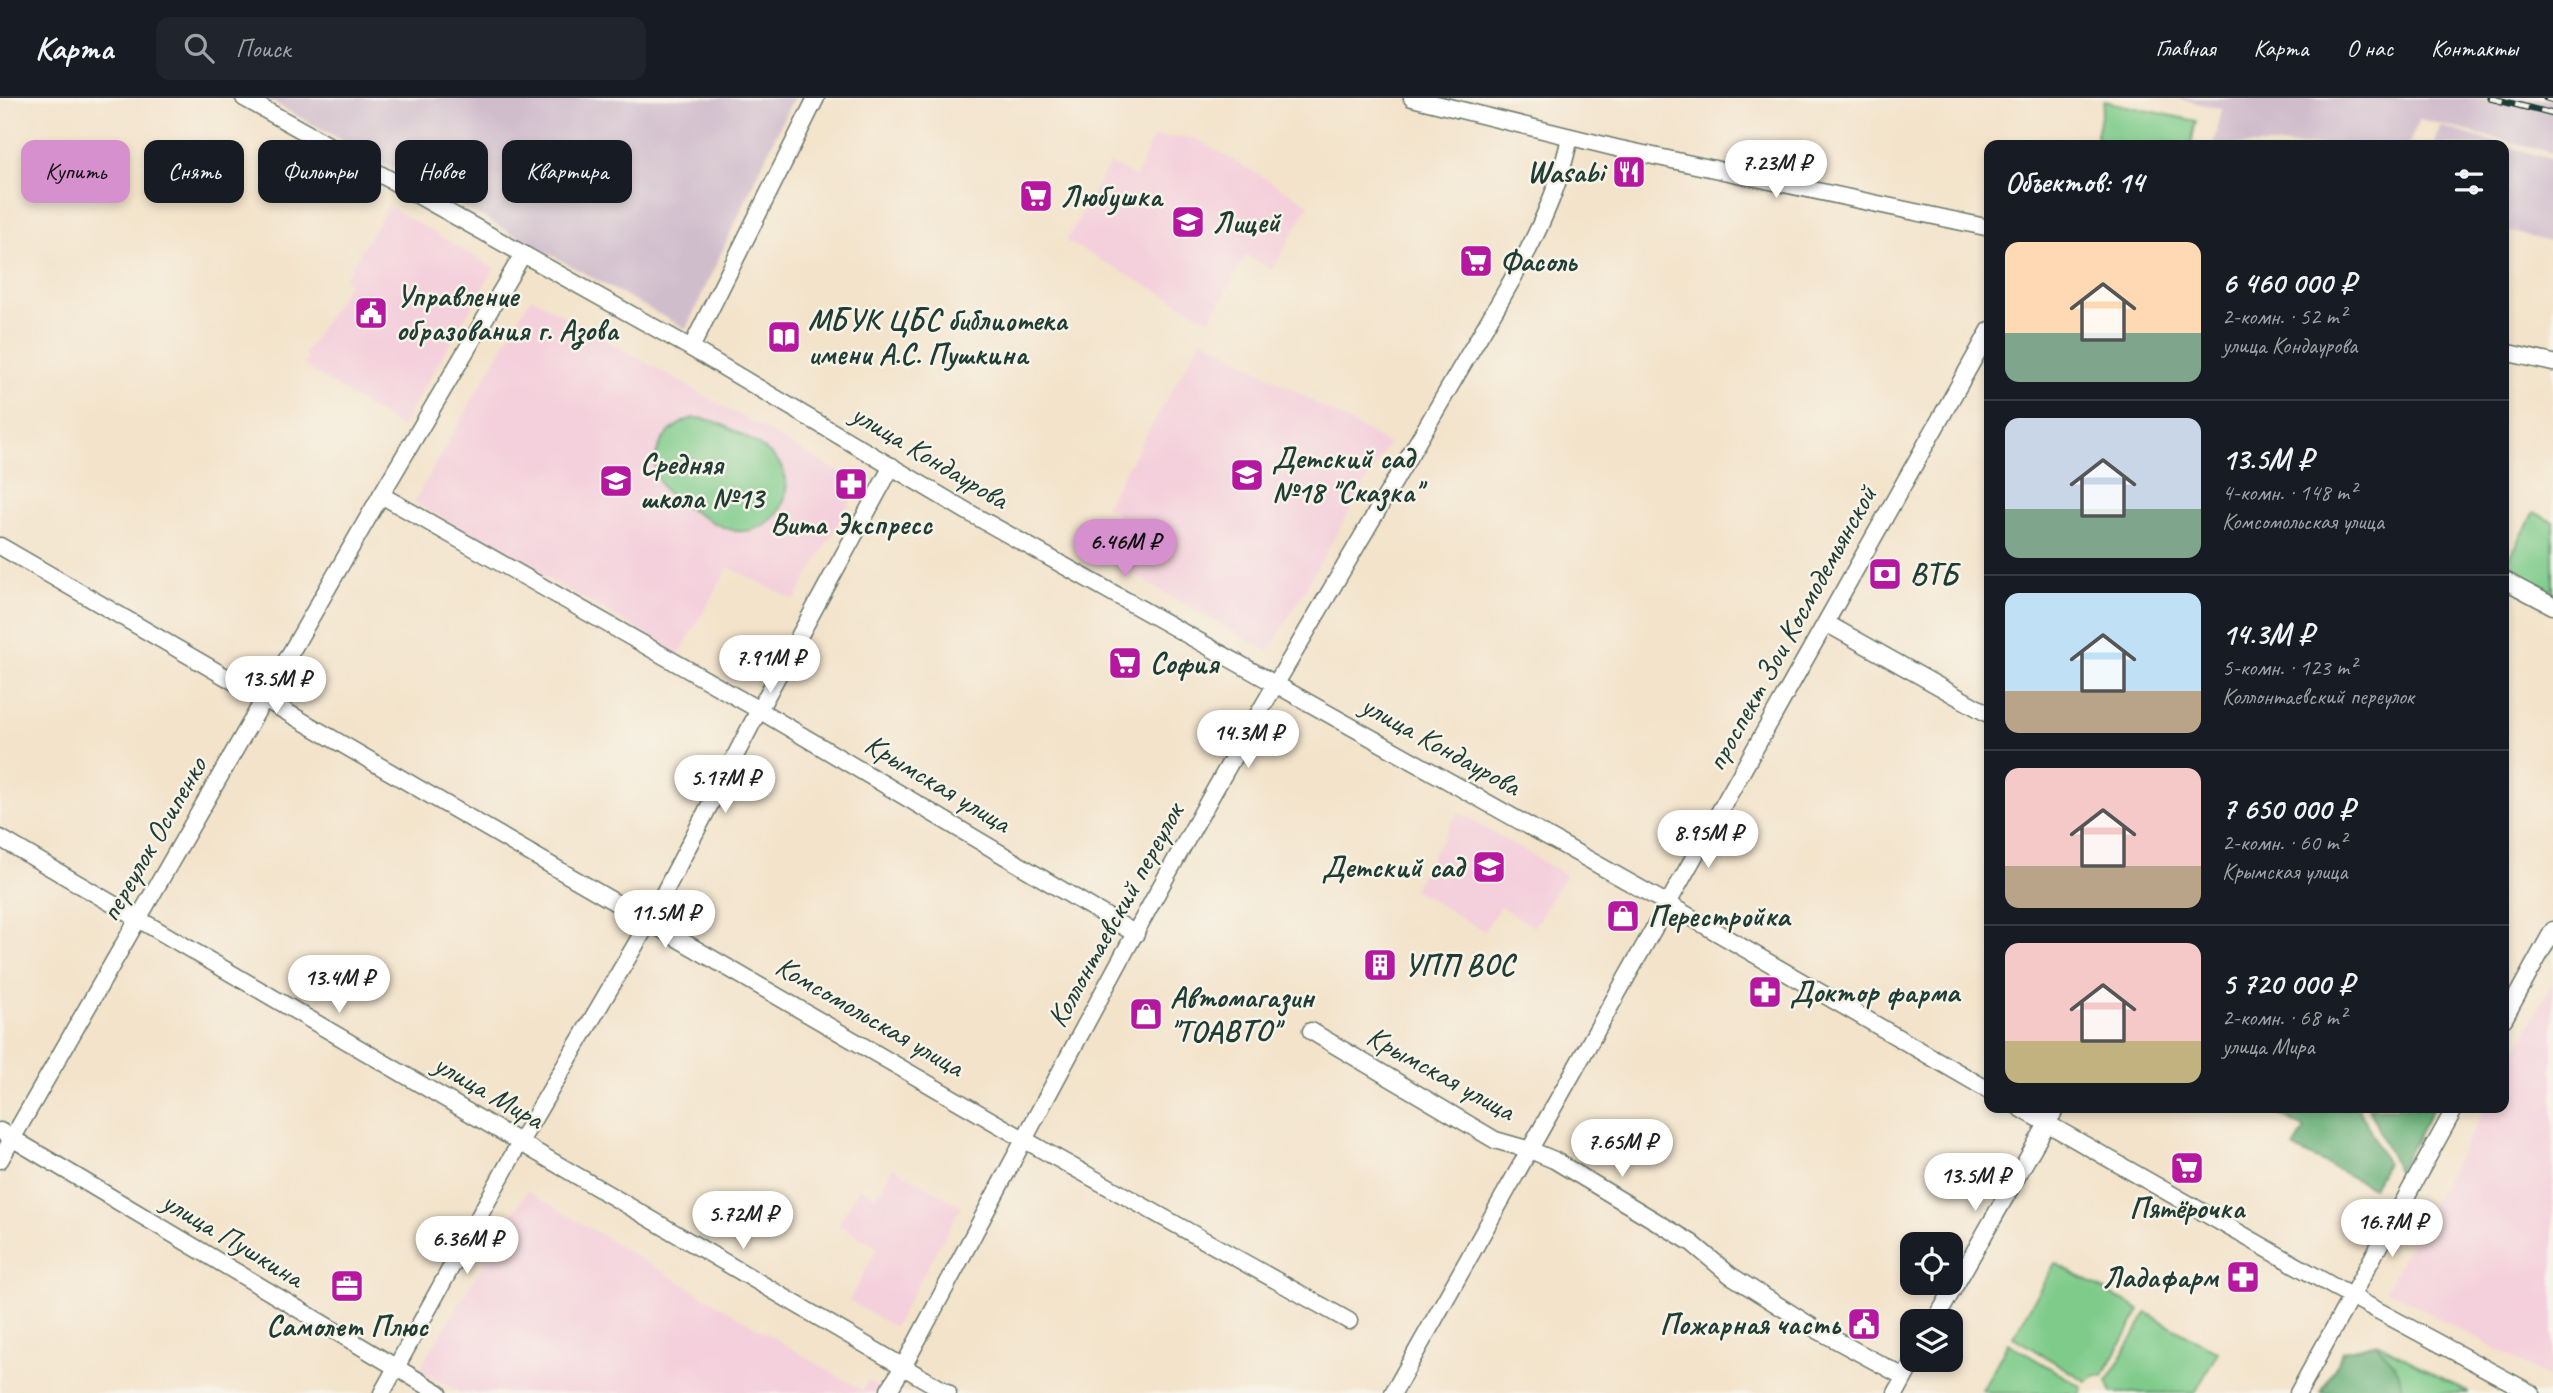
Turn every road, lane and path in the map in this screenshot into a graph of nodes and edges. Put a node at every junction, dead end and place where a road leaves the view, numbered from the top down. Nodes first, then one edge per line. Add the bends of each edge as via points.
1 (244, 98) edge
2 (816, 98) edge
3 (1412, 98) edge
4 (1570, 137) junction
5 (1984, 227) edge
6 (523, 254) junction
7 (1984, 341) edge
8 (691, 348) junction
9 (2509, 353) edge
10 (2553, 363) edge
11 (892, 466) junction
12 (381, 495) junction
13 (0, 545) edge
14 (2509, 582) edge
15 (2553, 606) edge
16 (1826, 623) junction
17 (1276, 684) junction
18 (264, 700) junction
19 (759, 710) junction
20 (1984, 712) edge
21 (0, 838) edge
22 (1668, 904) junction
23 (140, 919) junction
24 (650, 920) junction
25 (2553, 930) edge
26 (1136, 934) junction
27 (2509, 1005) edge
28 (1311, 1031) dead end
29 (1984, 1088) edge
30 (2030, 1113) edge
31 (2053, 1113) edge
32 (2452, 1113) edge
33 (2047, 1123) junction
34 (6, 1135) edge
35 (1025, 1139) junction
36 (520, 1142) junction
37 (1530, 1150) junction
38 (0, 1160) edge
39 (2351, 1296) junction
40 (1942, 1309) edge
41 (1349, 1321) dead end
42 (903, 1367) junction
43 (395, 1368) junction
44 (1907, 1372) edge
45 (1904, 1377) junction
46 (889, 1390) dead end
47 (382, 1393) edge
48 (439, 1393) edge
49 (948, 1393) edge
50 (1393, 1393) edge
51 (1896, 1393) edge
52 (2298, 1393) edge
53 (2531, 1393) edge

1 - 6 street, улица Кондаурова
2 - 8 street
3 - 4 street
4 - 5 street
4 - 17 street, Коллонтаевский переулок via 1546,216
6 - 8 street, улица Кондаурова
6 - 12 street, переулок Осипенко
7 - 16 street, проспект Зои Космодемьянской
8 - 11 street, улица Кондаурова
9 - 10 street
11 - 17 street, улица Кондаурова
11 - 19 street
12 - 18 street, переулок Осипенко
12 - 19 street, Крымская улица
13 - 18 street, Комсомольская улица
14 - 15 street
16 - 20 street
16 - 22 street, проспект Зои Космодемьянской
17 - 22 street, улица Кондаурова
17 - 26 street, Коллонтаевский переулок
18 - 23 street, переулок Осипенко
18 - 24 street, Комсомольская улица
19 - 24 street
19 - 26 street, Крымская улица
21 - 23 street, улица Мира
22 - 29 street, улица Кондаурова
22 - 37 street, проспект Зои Космодемьянской
23 - 34 street, переулок Осипенко
23 - 36 street, улица Мира
24 - 35 street, Комсомольская улица
24 - 36 street
25 - 27 street
26 - 35 street, Коллонтаевский переулок
28 - 37 street, Крымская улица via 1495,1140
30 - 33 street
31 - 33 street
32 - 39 street
33 - 39 street
33 - 40 street
34 - 38 street, переулок Осипенко
34 - 43 street, улица Пушкина
35 - 41 street, Комсомольская улица
35 - 42 street, Коллонтаевский переулок
36 - 42 street, улица Мира
36 - 43 street
37 - 45 street, Крымская улица via 1692,1242 1730,1275
37 - 50 street, проспект Зои Космодемьянской
39 - 52 street
39 - 53 street
42 - 46 street, Коллонтаевский переулок
42 - 49 street, улица Мира
43 - 47 street
43 - 48 street, улица Пушкина
44 - 45 street
45 - 51 street

